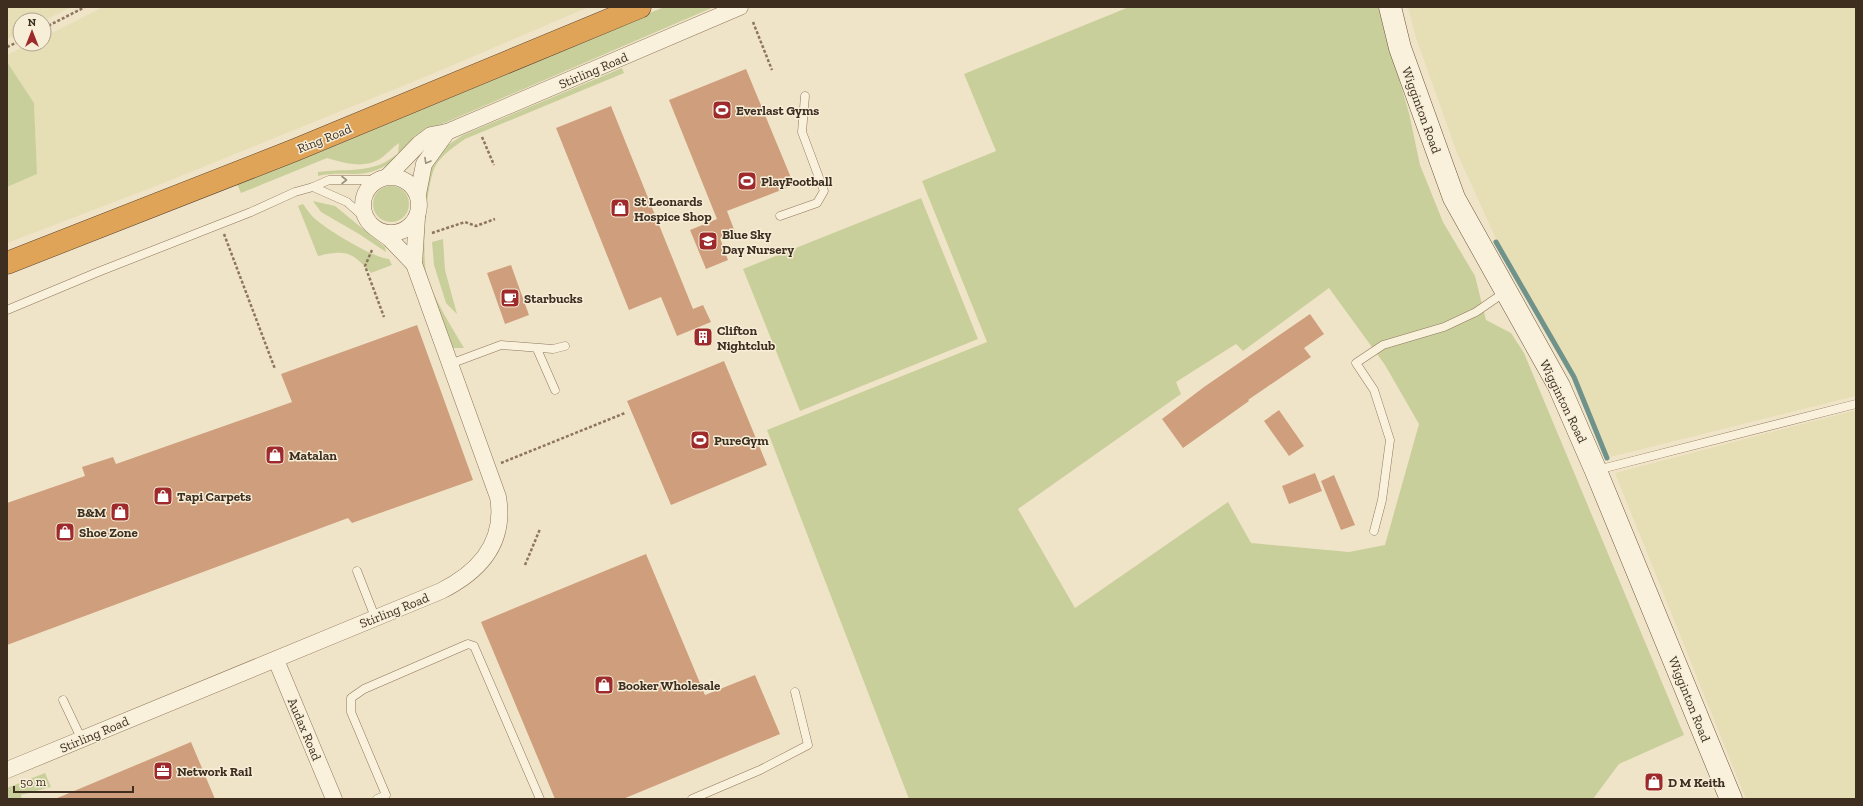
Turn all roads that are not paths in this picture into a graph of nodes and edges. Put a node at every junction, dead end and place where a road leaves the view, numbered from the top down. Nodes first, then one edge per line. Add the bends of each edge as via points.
1 (640, 7) edge
2 (740, 7) edge
3 (1390, 7) edge
4 (805, 96) dead end
5 (447, 132) junction
6 (382, 178) junction
7 (312, 187) junction
8 (418, 194) junction
9 (780, 216) dead end
10 (417, 217) junction
11 (366, 219) junction
12 (379, 231) junction
13 (7, 263) edge
14 (414, 264) junction
15 (1506, 291) junction
16 (7, 310) edge
17 (565, 346) dead end
18 (537, 349) junction
19 (450, 364) junction
20 (555, 390) dead end
21 (1856, 404) edge
22 (1596, 470) junction
23 (1374, 531) dead end
24 (358, 571) dead end
25 (375, 617) junction
26 (276, 660) junction
27 (796, 692) dead end
28 (63, 700) dead end
29 (82, 740) junction
30 (7, 770) edge
31 (387, 797) edge
32 (334, 799) edge
33 (377, 799) edge
34 (540, 799) edge
35 (692, 799) edge
36 (1731, 799) edge

1 - 13 highway, Ring Road via 295,150
2 - 5 street, Stirling Road
3 - 15 main road, Wigginton Road via 1400,48 1454,198
4 - 9 lane via 802,132 824,191 817,203
5 - 6 street, Stirling Road via 431,135 418,144
5 -> 8 street via 424,164
7 -> 6 lane via 329,180
6 - 8 street via 397,177 406,180
6 - 11 street via 366,190 363,212
7 - 11 lane via 347,202
7 - 16 lane
8 - 10 street
10 - 12 street via 404,230 387,233
10 - 14 street, Stirling Road
11 - 12 street
12 - 14 street, Stirling Road
14 - 19 street, Stirling Road
15 - 22 main road, Wigginton Road via 1559,386
15 - 23 lane via 1476,312 1444,327 1383,345 1356,363 1374,390 1390,440 1382,500
17 - 18 lane
18 - 19 lane via 501,345
18 - 20 lane
19 - 25 street, Stirling Road via 498,497 498,532 488,554 470,574 441,591
21 - 22 lane
22 - 36 main road, Wigginton Road
24 - 25 lane
25 - 26 street, Stirling Road
26 - 29 street, Stirling Road
26 - 32 street, Audax Road
27 - 35 lane via 808,745 760,770
28 - 29 lane
29 - 30 street, Stirling Road
31 - 33 lane
31 - 34 lane via 351,712 351,698 364,689 468,644 474,646

